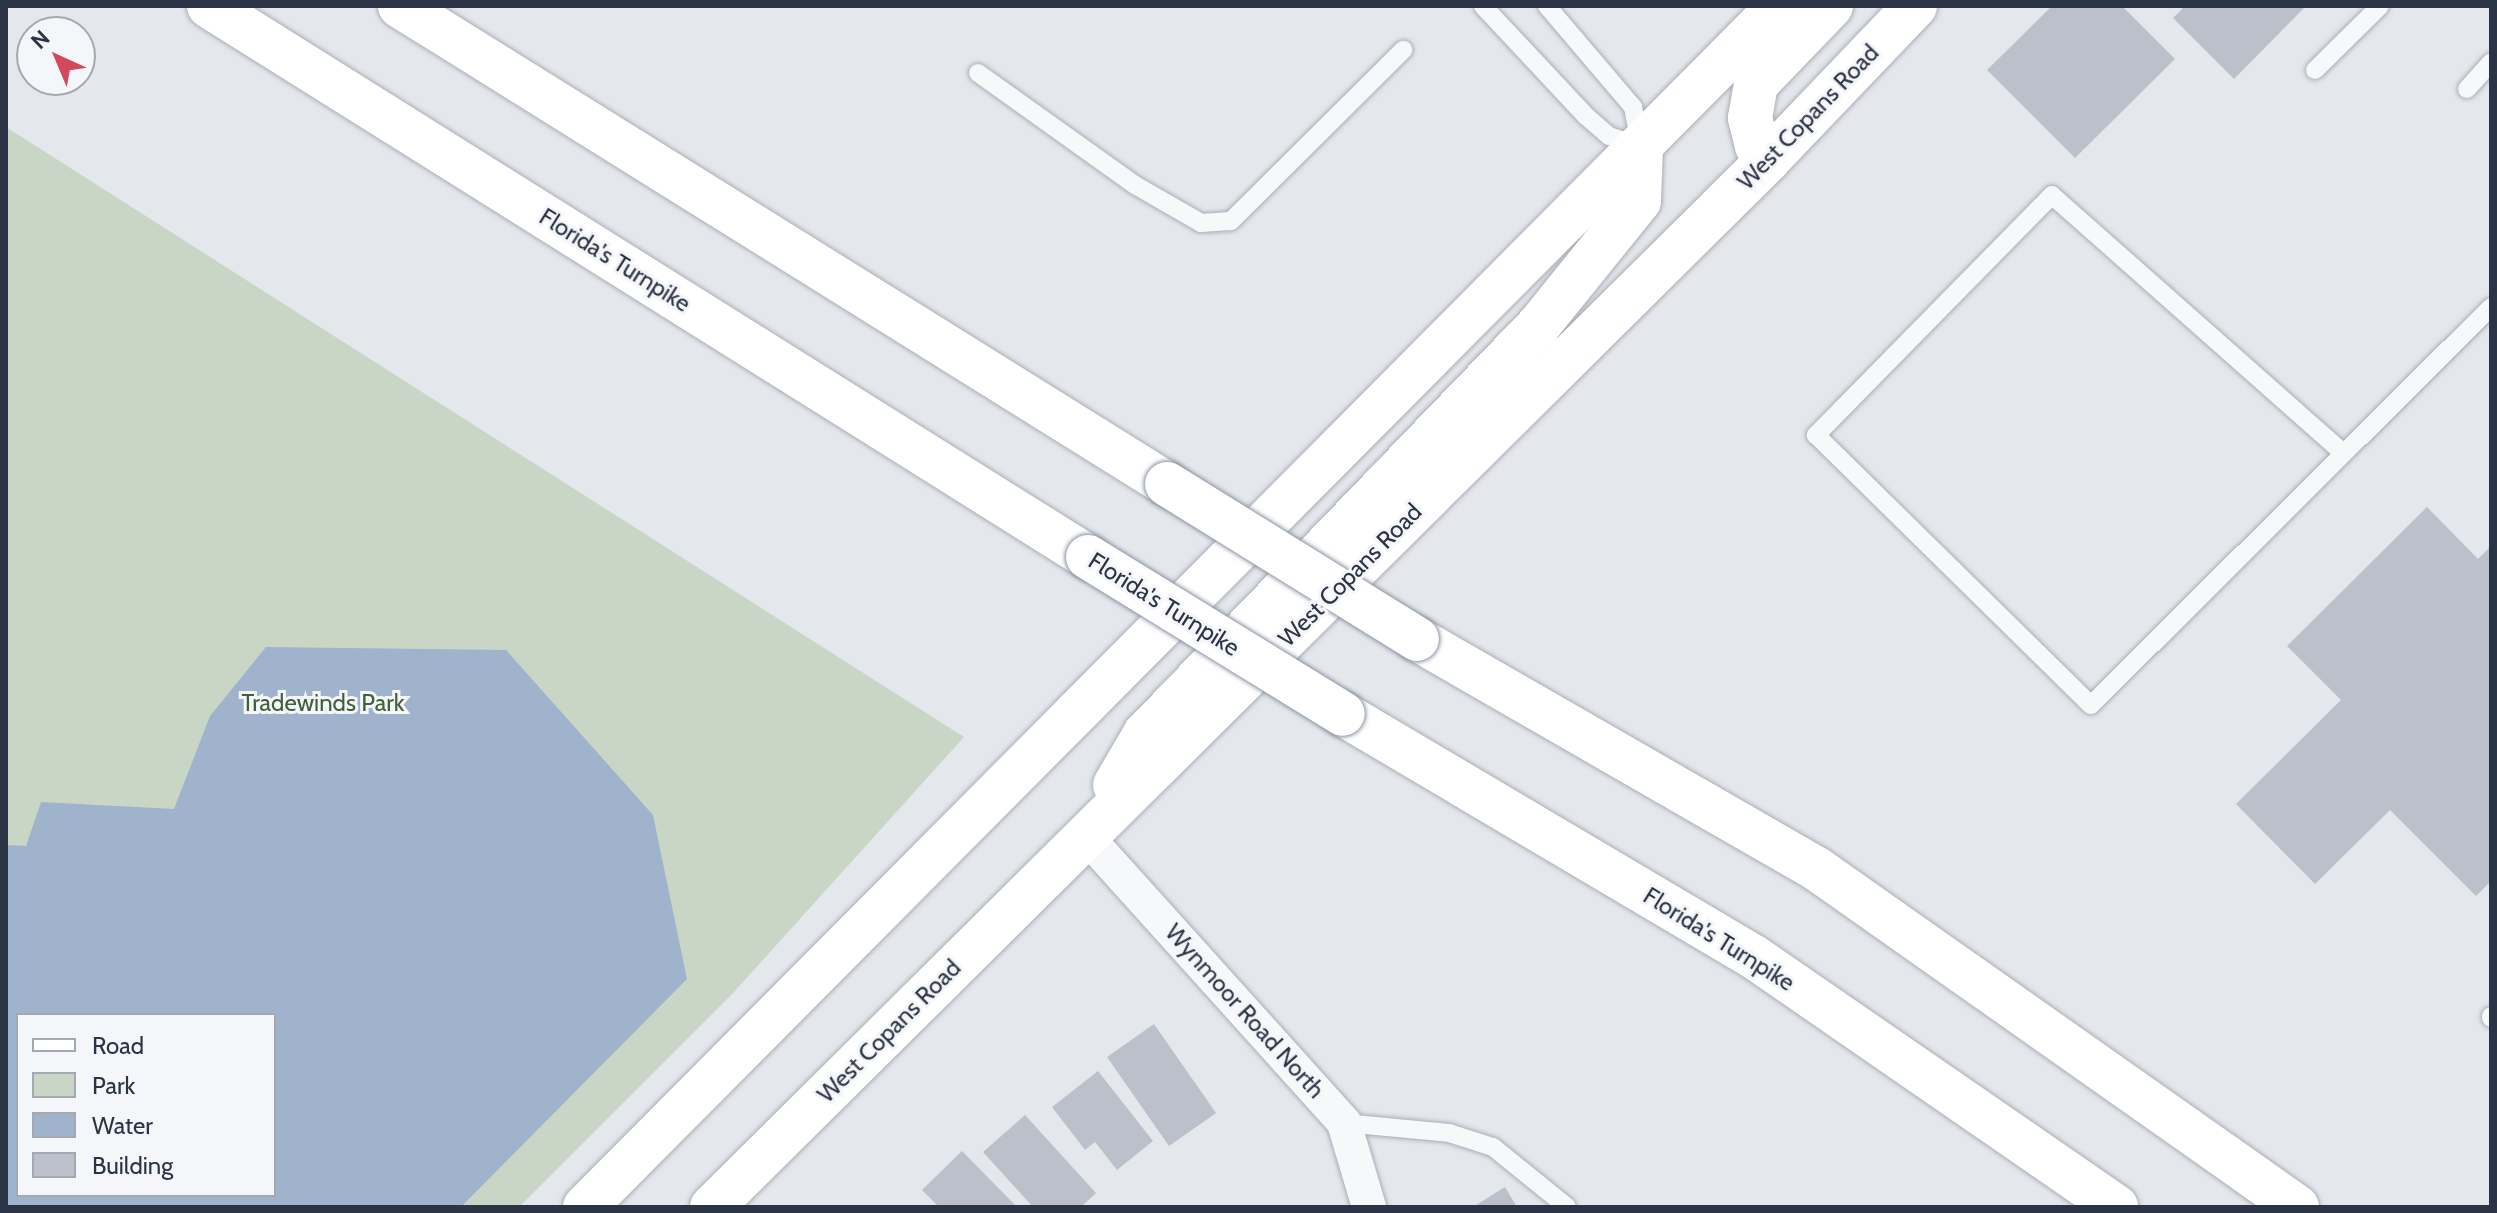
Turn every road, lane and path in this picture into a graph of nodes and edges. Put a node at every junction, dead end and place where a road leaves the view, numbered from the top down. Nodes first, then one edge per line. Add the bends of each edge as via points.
1 (209, 6) edge
2 (400, 6) edge
3 (1483, 6) edge
4 (1547, 6) edge
5 (1779, 6) edge
6 (1831, 6) edge
7 (1915, 6) edge
8 (2380, 6) edge
9 (1403, 50) dead end
10 (2491, 62) edge
11 (2315, 70) dead end
12 (978, 73) dead end
13 (2467, 89) dead end
14 (1641, 147) junction
15 (1768, 160) junction
16 (2491, 307) edge
17 (2341, 451) junction
18 (1086, 836) junction
19 (1344, 1123) junction
20 (585, 1207) edge
21 (712, 1207) edge
22 (1369, 1207) edge
23 (1567, 1207) edge
24 (2116, 1207) edge
25 (2297, 1207) edge

1 - 24 main road, Florida's Turnpike, bridge via 1343,714 1754,957
2 - 25 main road, bridge via 1417,639 1817,869
3 - 14 lane via 1586,116 1609,136
4 - 14 lane via 1633,107
5 - 14 main road
6 - 15 main road via 1756,84 1750,118 1757,146
7 - 15 main road, West Copans Road
8 - 11 lane
9 - 12 lane via 1231,221 1201,223 1135,185
10 - 13 lane
14 - 18 main road via 1639,201 1539,325 1145,734
14 - 20 main road
15 - 18 main road, West Copans Road
16 - 17 lane
17 - 17 lane via 2091,705 1816,435 2052,195
18 - 19 street, Wynmoor Road North
18 - 21 main road, West Copans Road
19 - 22 street, Wynmoor Road North
19 - 23 lane via 1449,1133 1493,1147

